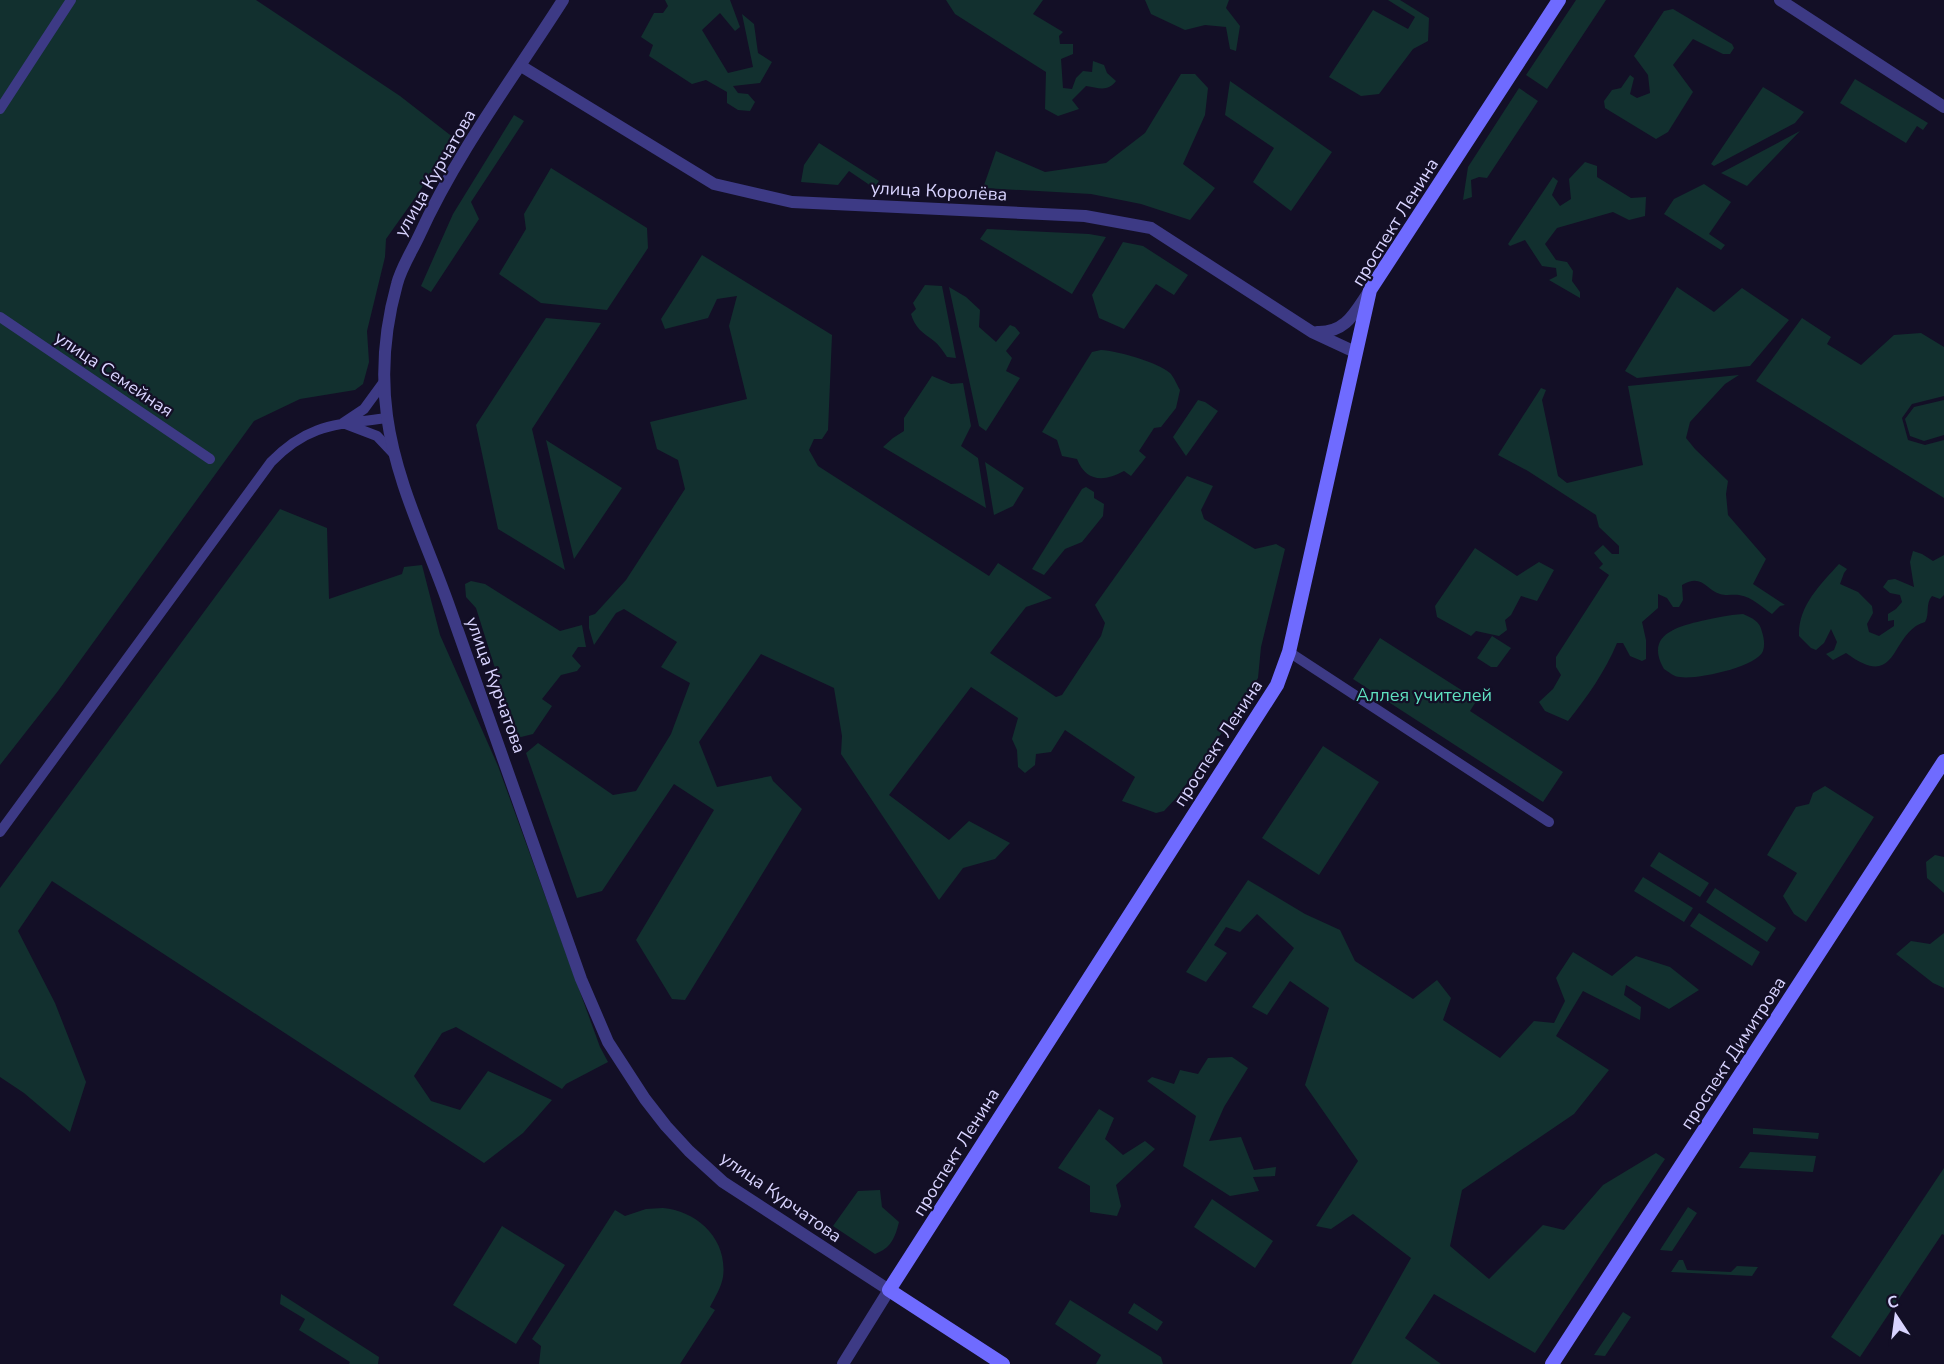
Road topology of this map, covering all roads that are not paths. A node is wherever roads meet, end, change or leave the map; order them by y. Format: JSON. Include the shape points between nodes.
{"nodes":[{"id":1,"x":71,"y":0,"type":"edge"},
{"id":2,"x":563,"y":0,"type":"edge"},
{"id":3,"x":1559,"y":0,"type":"edge"},
{"id":4,"x":1780,"y":0,"type":"edge"},
{"id":5,"x":521,"y":66,"type":"junction"},
{"id":6,"x":1944,"y":107,"type":"edge"},
{"id":7,"x":0,"y":109,"type":"edge"},
{"id":8,"x":1370,"y":290,"type":"junction"},
{"id":9,"x":0,"y":317,"type":"edge"},
{"id":10,"x":1312,"y":332,"type":"junction"},
{"id":11,"x":1355,"y":352,"type":"junction"},
{"id":12,"x":383,"y":383,"type":"junction"},
{"id":13,"x":387,"y":418,"type":"junction"},
{"id":14,"x":343,"y":423,"type":"junction"},
{"id":15,"x":395,"y":454,"type":"junction"},
{"id":16,"x":210,"y":459,"type":"dead end"},
{"id":17,"x":1289,"y":652,"type":"junction"},
{"id":18,"x":1944,"y":761,"type":"edge"},
{"id":19,"x":1549,"y":822,"type":"dead end"},
{"id":20,"x":0,"y":832,"type":"edge"},
{"id":21,"x":889,"y":1290,"type":"junction"},
{"id":22,"x":843,"y":1364,"type":"edge"},
{"id":23,"x":1003,"y":1364,"type":"edge"},
{"id":24,"x":1552,"y":1364,"type":"edge"}],
"edges":[{"from":1,"to":7,"type":"street"},
{"from":2,"to":5,"type":"street","name":"улица Курчатова"},
{"from":3,"to":8,"type":"main road","name":"проспект Ленина"},
{"from":4,"to":6,"type":"street"},
{"from":5,"to":10,"type":"street","name":"улица Королёва","via":[[714,184],[792,202],[1085,216],[1151,228]]},
{"from":5,"to":12,"type":"street","name":"улица Курчатова","via":[[428,214],[397,283],[385,343]]},
{"from":8,"to":10,"type":"street","via":[[1343,326],[1330,333]]},
{"from":8,"to":11,"type":"main road","name":"проспект Ленина"},
{"from":9,"to":16,"type":"street","name":"улица Семейная"},
{"from":10,"to":11,"type":"street","name":"улица Королёва"},
{"from":11,"to":17,"type":"main road","name":"проспект Ленина"},
{"from":12,"to":13,"type":"street","name":"улица Курчатова"},
{"from":12,"to":14,"type":"street","via":[[364,410]]},
{"from":13,"to":14,"type":"street"},
{"from":13,"to":15,"type":"street","name":"улица Курчатова"},
{"from":14,"to":15,"type":"street","via":[[377,436]]},
{"from":14,"to":20,"type":"street","via":[[310,432],[270,462]]},
{"from":15,"to":21,"type":"street","name":"улица Курчатова","via":[[408,501],[581,979],[608,1042],[666,1126],[723,1182]]},
{"from":17,"to":19,"type":"street"},
{"from":17,"to":21,"type":"main road","name":"проспект Ленина","via":[[1277,685]]},
{"from":18,"to":24,"type":"main road","name":"проспект Димитрова"},
{"from":21,"to":22,"type":"street","name":"проспект Ленина"},
{"from":21,"to":23,"type":"main road"}]}
